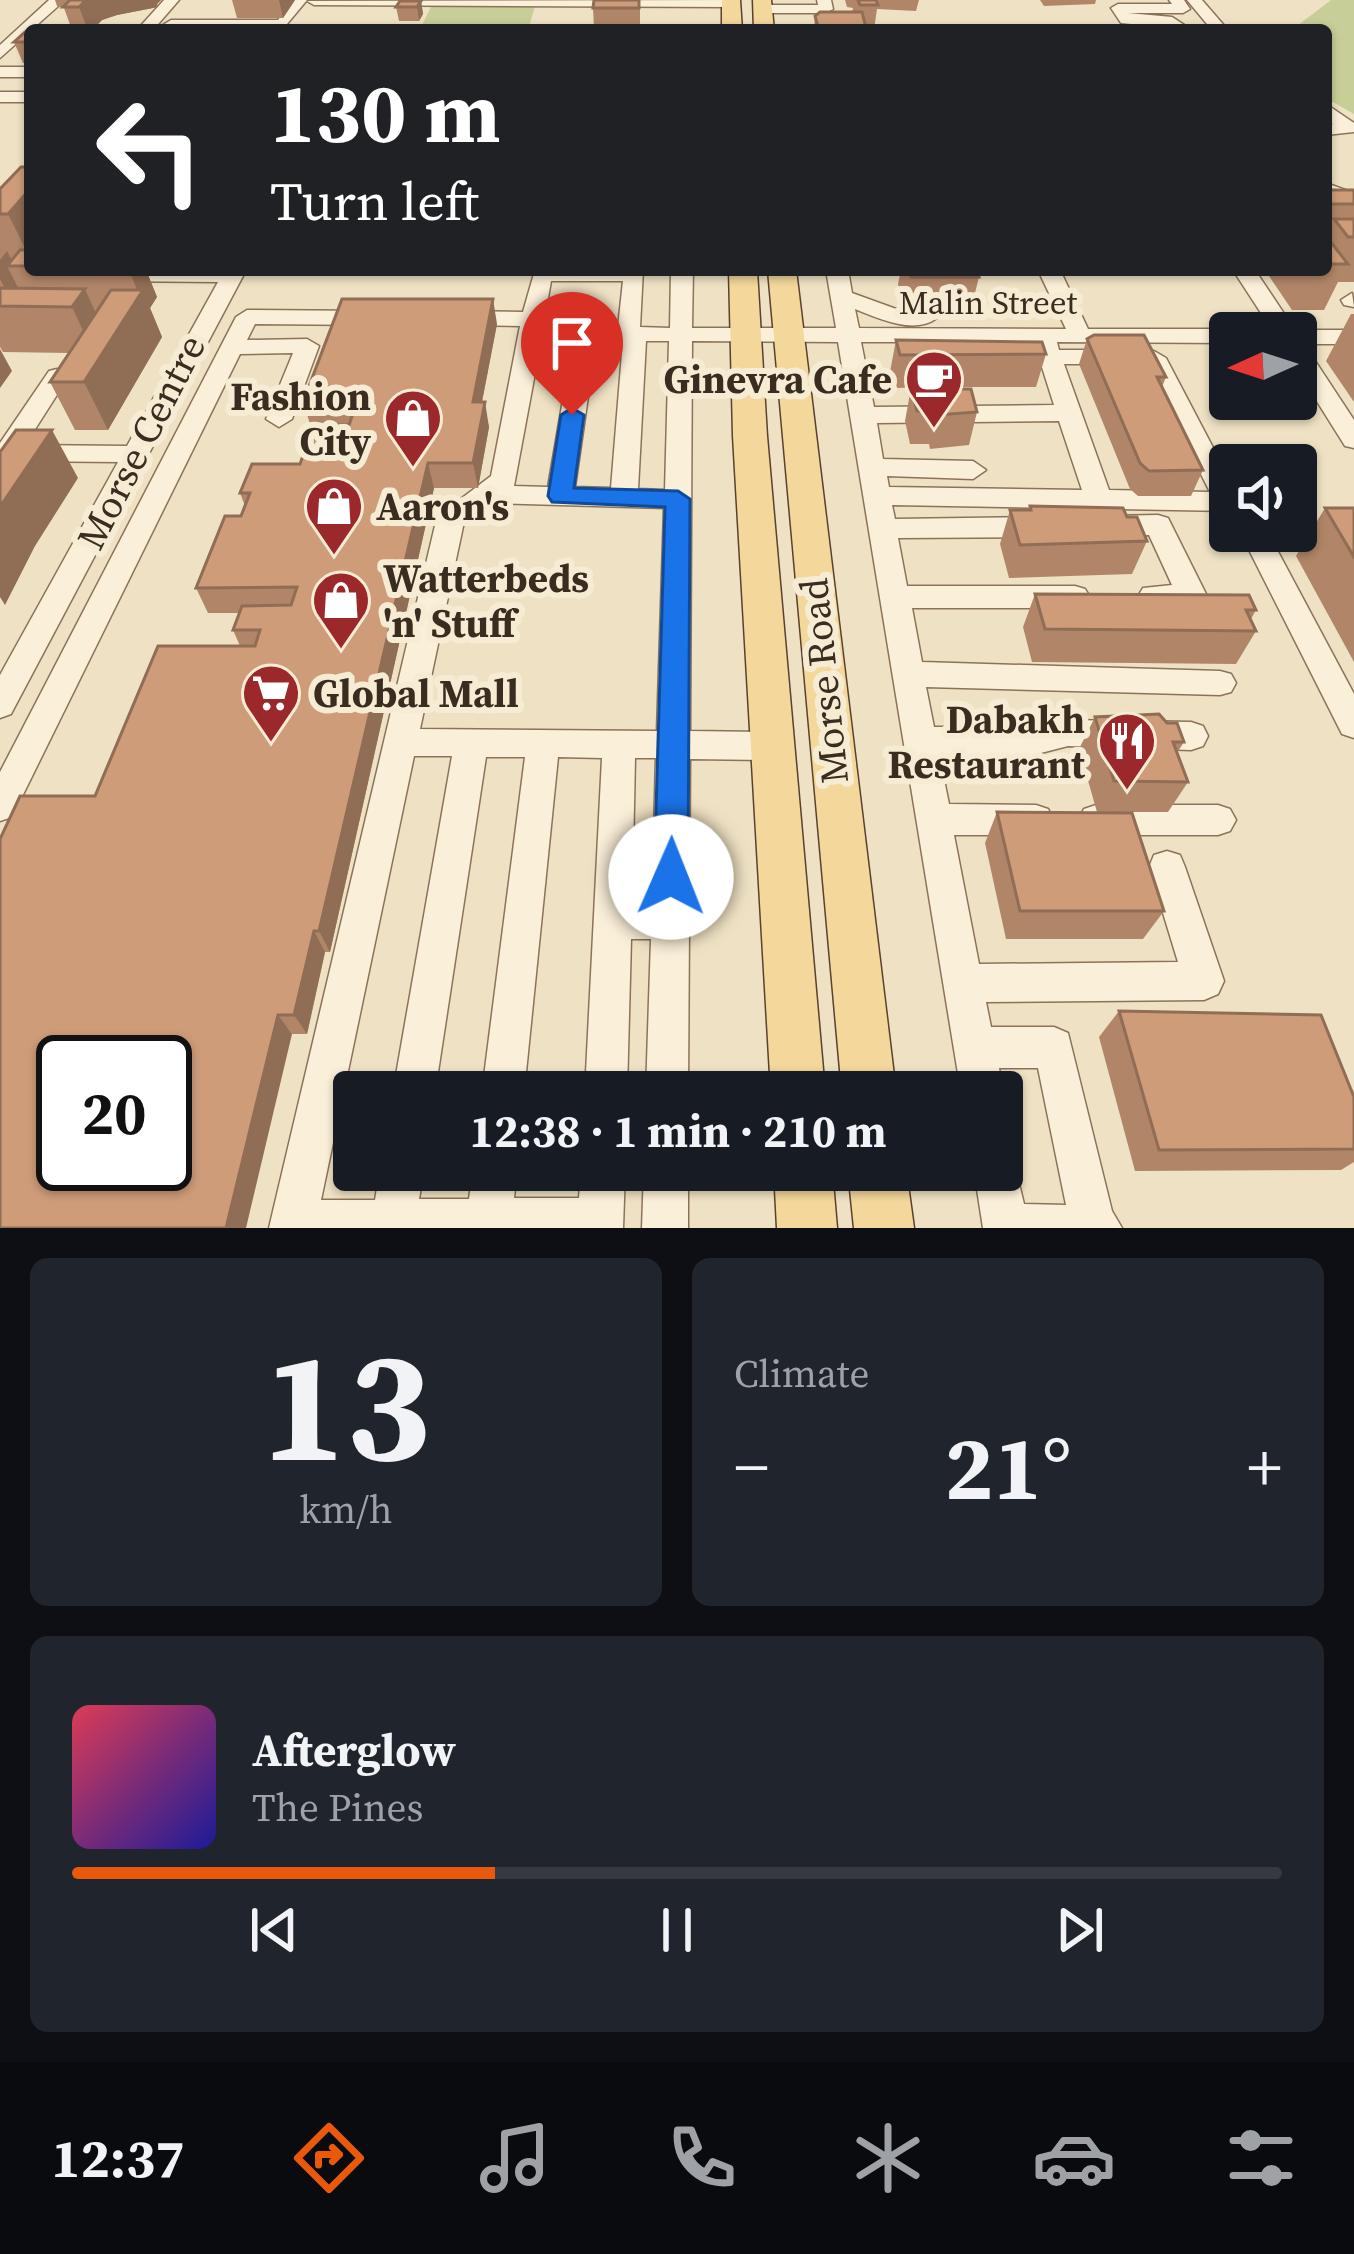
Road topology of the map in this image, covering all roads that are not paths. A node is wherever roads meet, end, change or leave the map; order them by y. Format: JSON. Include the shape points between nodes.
{"nodes":[{"id":1,"x":37,"y":0,"type":"edge"},
{"id":2,"x":58,"y":0,"type":"edge"},
{"id":3,"x":824,"y":0,"type":"edge"},
{"id":4,"x":314,"y":1,"type":"edge"},
{"id":5,"x":591,"y":2,"type":"edge"},
{"id":6,"x":685,"y":2,"type":"edge"},
{"id":7,"x":731,"y":2,"type":"edge"},
{"id":8,"x":1184,"y":3,"type":"edge"},
{"id":9,"x":390,"y":4,"type":"edge"},
{"id":10,"x":239,"y":5,"type":"dead end"},
{"id":11,"x":763,"y":13,"type":"edge"},
{"id":12,"x":178,"y":14,"type":"edge"},
{"id":13,"x":659,"y":17,"type":"dead end"},
{"id":14,"x":208,"y":19,"type":"junction"},
{"id":15,"x":1167,"y":20,"type":"junction"},
{"id":16,"x":248,"y":24,"type":"edge"},
{"id":17,"x":1174,"y":24,"type":"edge"},
{"id":18,"x":1212,"y":24,"type":"edge"},
{"id":19,"x":3,"y":37,"type":"edge"},
{"id":20,"x":232,"y":276,"type":"edge"},
{"id":21,"x":541,"y":276,"type":"edge"},
{"id":22,"x":635,"y":276,"type":"edge"},
{"id":23,"x":682,"y":276,"type":"edge"},
{"id":24,"x":745,"y":276,"type":"edge"},
{"id":25,"x":781,"y":276,"type":"edge"},
{"id":26,"x":1052,"y":276,"type":"edge"},
{"id":27,"x":1248,"y":276,"type":"edge"},
{"id":28,"x":840,"y":283,"type":"edge"},
{"id":29,"x":1272,"y":312,"type":"edge"},
{"id":30,"x":532,"y":326,"type":"junction"},
{"id":31,"x":767,"y":331,"type":"junction"},
{"id":32,"x":585,"y":334,"type":"junction"},
{"id":33,"x":849,"y":334,"type":"junction"},
{"id":34,"x":631,"y":335,"type":"junction"},
{"id":35,"x":1015,"y":335,"type":"junction"},
{"id":36,"x":1080,"y":335,"type":"junction"},
{"id":37,"x":680,"y":336,"type":"junction"},
{"id":38,"x":1317,"y":337,"type":"edge"},
{"id":39,"x":1354,"y":337,"type":"edge"},
{"id":40,"x":1209,"y":339,"type":"edge"},
{"id":41,"x":1046,"y":346,"type":"junction"},
{"id":42,"x":232,"y":347,"type":"junction"},
{"id":43,"x":1149,"y":347,"type":"junction"},
{"id":44,"x":57,"y":376,"type":"edge"},
{"id":45,"x":1317,"y":382,"type":"edge"},
{"id":46,"x":862,"y":407,"type":"junction"},
{"id":47,"x":1069,"y":412,"type":"junction"},
{"id":48,"x":279,"y":419,"type":"dead end"},
{"id":49,"x":1354,"y":440,"type":"edge"},
{"id":50,"x":136,"y":454,"type":"junction"},
{"id":51,"x":2,"y":456,"type":"edge"},
{"id":52,"x":973,"y":470,"type":"dead end"},
{"id":53,"x":487,"y":494,"type":"junction"},
{"id":54,"x":560,"y":496,"type":"junction"},
{"id":55,"x":624,"y":498,"type":"junction"},
{"id":56,"x":878,"y":498,"type":"junction"},
{"id":57,"x":678,"y":499,"type":"junction"},
{"id":58,"x":1099,"y":500,"type":"junction"},
{"id":59,"x":1354,"y":538,"type":"edge"},
{"id":60,"x":895,"y":597,"type":"junction"},
{"id":61,"x":909,"y":674,"type":"junction"},
{"id":62,"x":1220,"y":683,"type":"dead end"},
{"id":63,"x":0,"y":705,"type":"edge"},
{"id":64,"x":1354,"y":725,"type":"edge"},
{"id":65,"x":1191,"y":736,"type":"dead end"},
{"id":66,"x":920,"y":741,"type":"junction"},
{"id":67,"x":401,"y":742,"type":"junction"},
{"id":68,"x":470,"y":742,"type":"junction"},
{"id":69,"x":543,"y":743,"type":"junction"},
{"id":70,"x":619,"y":744,"type":"junction"},
{"id":71,"x":674,"y":745,"type":"junction"},
{"id":72,"x":774,"y":746,"type":"junction"},
{"id":73,"x":0,"y":806,"type":"edge"},
{"id":74,"x":934,"y":819,"type":"junction"},
{"id":75,"x":1218,"y":820,"type":"dead end"},
{"id":76,"x":1167,"y":867,"type":"dead end"},
{"id":77,"x":612,"y":921,"type":"junction"},
{"id":78,"x":670,"y":921,"type":"junction"},
{"id":79,"x":963,"y":983,"type":"junction"},
{"id":80,"x":975,"y":1048,"type":"junction"},
{"id":81,"x":417,"y":1071,"type":"edge"},
{"id":82,"x":505,"y":1071,"type":"edge"},
{"id":83,"x":607,"y":1071,"type":"edge"},
{"id":84,"x":668,"y":1071,"type":"edge"},
{"id":85,"x":796,"y":1071,"type":"edge"},
{"id":86,"x":866,"y":1071,"type":"edge"},
{"id":87,"x":979,"y":1071,"type":"edge"},
{"id":88,"x":399,"y":1191,"type":"edge"},
{"id":89,"x":493,"y":1191,"type":"edge"},
{"id":90,"x":602,"y":1191,"type":"edge"},
{"id":91,"x":666,"y":1191,"type":"edge"},
{"id":92,"x":804,"y":1191,"type":"edge"},
{"id":93,"x":880,"y":1191,"type":"edge"},
{"id":94,"x":1000,"y":1191,"type":"edge"},
{"id":95,"x":489,"y":1221,"type":"junction"},
{"id":96,"x":394,"y":1222,"type":"junction"},
{"id":97,"x":600,"y":1224,"type":"edge"},
{"id":98,"x":293,"y":1226,"type":"edge"},
{"id":99,"x":1006,"y":1227,"type":"edge"},
{"id":100,"x":665,"y":1228,"type":"edge"},
{"id":101,"x":807,"y":1228,"type":"edge"},
{"id":102,"x":884,"y":1228,"type":"edge"},
{"id":103,"x":1096,"y":1228,"type":"edge"}],
"edges":[{"from":1,"to":19,"type":"street"},
{"from":2,"to":19,"type":"street"},
{"from":3,"to":11,"type":"street","via":[[826,9]]},
{"from":4,"to":9,"type":"street"},
{"from":5,"to":6,"type":"street"},
{"from":5,"to":9,"type":"street"},
{"from":5,"to":13,"type":"street","via":[[594,17]]},
{"from":6,"to":7,"type":"street"},
{"from":8,"to":15,"type":"street","via":[[1190,20]]},
{"from":8,"to":15,"type":"street","via":[[1118,8],[1126,20]]},
{"from":8,"to":18,"type":"street"},
{"from":10,"to":14,"type":"street"},
{"from":12,"to":14,"type":"street"},
{"from":14,"to":16,"type":"street"},
{"from":15,"to":17,"type":"street"},
{"from":20,"to":50,"type":"street"},
{"from":21,"to":30,"type":"street"},
{"from":22,"to":34,"type":"street"},
{"from":23,"to":37,"type":"street"},
{"from":24,"to":31,"type":"main road","name":"Morse Road"},
{"from":25,"to":31,"type":"main road","name":"Morse Road"},
{"from":26,"to":36,"type":"street"},
{"from":27,"to":29,"type":"street"},
{"from":28,"to":33,"type":"street"},
{"from":28,"to":35,"type":"street","name":"Malin Street","via":[[896,317],[993,320]]},
{"from":30,"to":32,"type":"street","name":"Morse Centre"},
{"from":30,"to":42,"type":"street","name":"Morse Centre","via":[[248,317]]},
{"from":30,"to":53,"type":"street","via":[[504,480]]},
{"from":31,"to":33,"type":"street","name":"Malin Street"},
{"from":31,"to":37,"type":"street","name":"Malin Street"},
{"from":31,"to":72,"type":"main road","name":"Morse Road"},
{"from":31,"to":86,"type":"main road","name":"Morse Road"},
{"from":32,"to":34,"type":"street","name":"Morse Centre"},
{"from":32,"to":54,"type":"street"},
{"from":33,"to":35,"type":"street","name":"Malin Street","via":[[901,335],[908,359],[958,347],[1016,360]]},
{"from":33,"to":46,"type":"street"},
{"from":34,"to":37,"type":"street","name":"Malin Street"},
{"from":34,"to":55,"type":"street"},
{"from":35,"to":41,"type":"street","name":"Malin Street"},
{"from":36,"to":41,"type":"street","name":"Malin Street"},
{"from":36,"to":43,"type":"street","name":"Malin Street"},
{"from":37,"to":57,"type":"street"},
{"from":38,"to":39,"type":"street"},
{"from":40,"to":43,"type":"street","name":"Malin Street"},
{"from":41,"to":43,"type":"street"},
{"from":41,"to":47,"type":"street"},
{"from":42,"to":48,"type":"street","via":[[307,346]]},
{"from":42,"to":73,"type":"street","name":"Morse Centre"},
{"from":43,"to":58,"type":"street","via":[[1228,502]]},
{"from":44,"to":51,"type":"street"},
{"from":45,"to":49,"type":"street"},
{"from":46,"to":47,"type":"street"},
{"from":46,"to":56,"type":"street"},
{"from":47,"to":58,"type":"street"},
{"from":50,"to":51,"type":"street"},
{"from":50,"to":63,"type":"street"},
{"from":52,"to":56,"type":"street"},
{"from":53,"to":54,"type":"street"},
{"from":53,"to":67,"type":"street","via":[[452,517]]},
{"from":54,"to":55,"type":"street"},
{"from":55,"to":57,"type":"street"},
{"from":56,"to":58,"type":"street"},
{"from":56,"to":60,"type":"street"},
{"from":56,"to":60,"type":"street","via":[[1158,525],[1192,596]]},
{"from":57,"to":71,"type":"street"},
{"from":59,"to":64,"type":"street","via":[[1256,536]]},
{"from":60,"to":61,"type":"street"},
{"from":61,"to":62,"type":"street"},
{"from":61,"to":66,"type":"street"},
{"from":65,"to":66,"type":"street"},
{"from":66,"to":74,"type":"street"},
{"from":67,"to":68,"type":"street"},
{"from":67,"to":98,"type":"street"},
{"from":68,"to":69,"type":"street"},
{"from":68,"to":81,"type":"street"},
{"from":69,"to":70,"type":"street"},
{"from":69,"to":82,"type":"street"},
{"from":70,"to":71,"type":"street"},
{"from":70,"to":77,"type":"street"},
{"from":71,"to":72,"type":"street"},
{"from":71,"to":78,"type":"street"},
{"from":72,"to":85,"type":"main road","name":"Morse Road"},
{"from":74,"to":75,"type":"street"},
{"from":74,"to":79,"type":"street"},
{"from":76,"to":79,"type":"street","via":[[1204,982]]},
{"from":77,"to":78,"type":"street"},
{"from":77,"to":83,"type":"street"},
{"from":78,"to":84,"type":"street"},
{"from":79,"to":80,"type":"street"},
{"from":80,"to":87,"type":"street"},
{"from":80,"to":103,"type":"street","via":[[1054,1047]]},
{"from":88,"to":96,"type":"street"},
{"from":89,"to":95,"type":"street"},
{"from":90,"to":97,"type":"street"},
{"from":91,"to":100,"type":"street"},
{"from":92,"to":101,"type":"main road"},
{"from":93,"to":102,"type":"main road"},
{"from":94,"to":99,"type":"street"},
{"from":95,"to":96,"type":"street"},
{"from":95,"to":97,"type":"street"},
{"from":96,"to":98,"type":"street"},
{"from":99,"to":103,"type":"street"}]}
